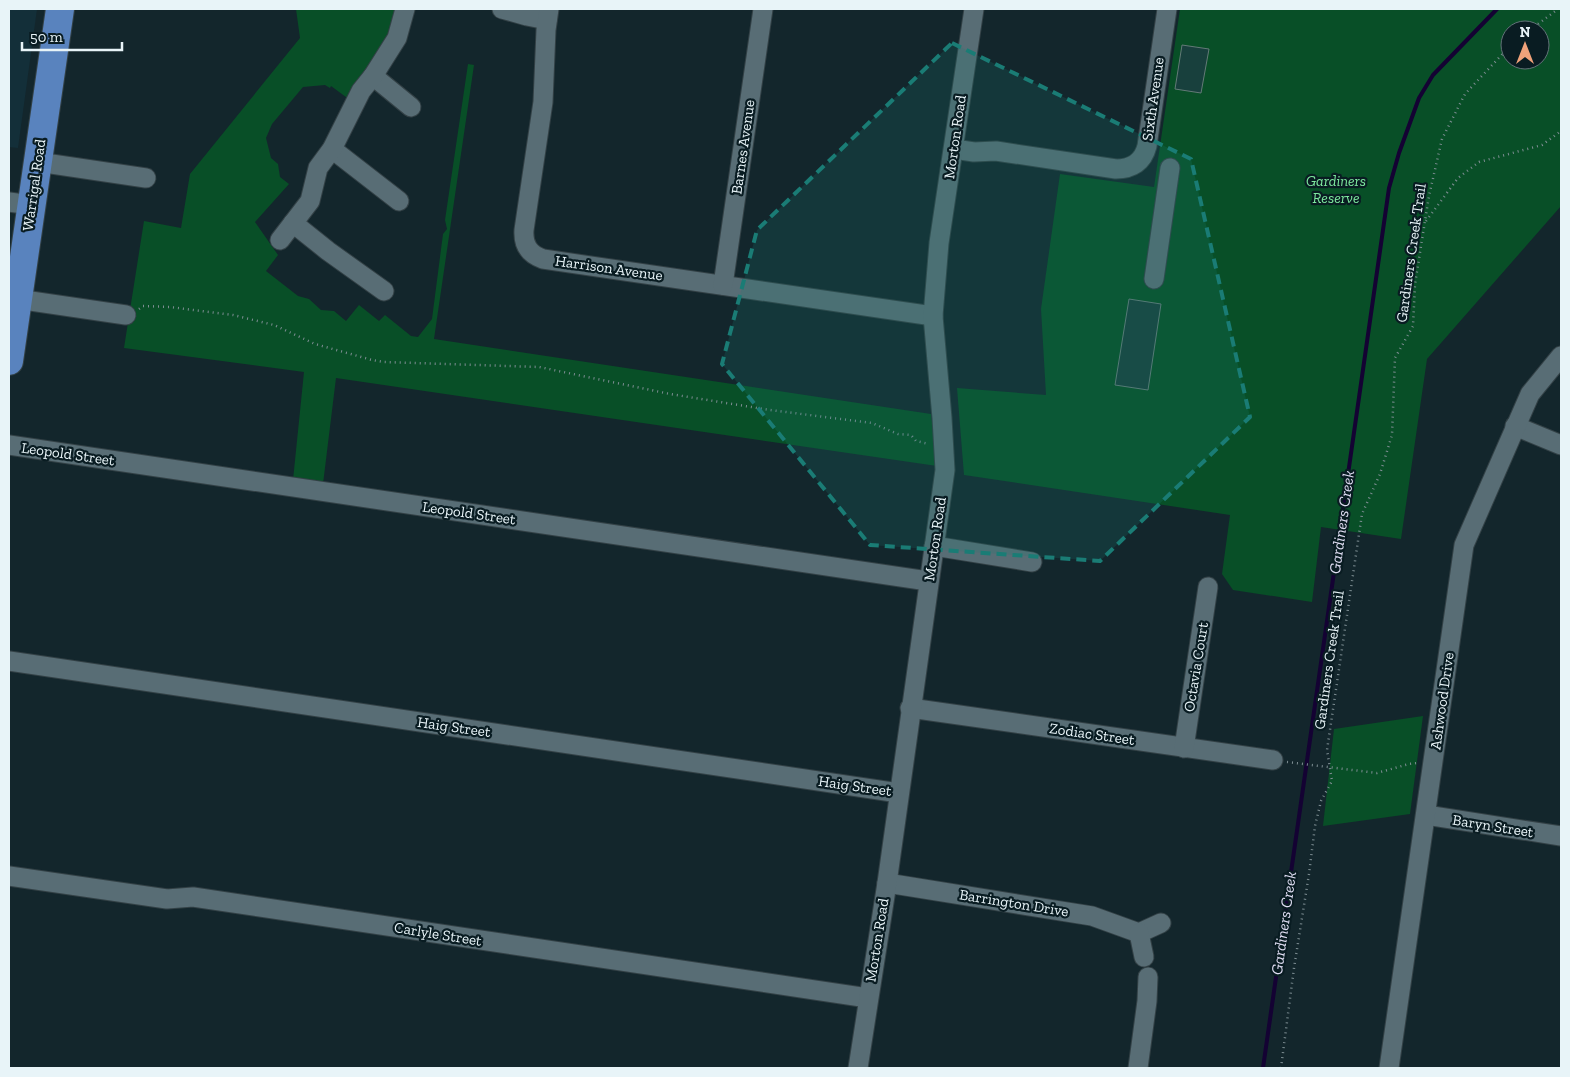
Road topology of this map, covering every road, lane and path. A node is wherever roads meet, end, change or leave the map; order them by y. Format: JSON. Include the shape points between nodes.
{"nodes":[{"id":1,"x":60,"y":9,"type":"edge"},
{"id":2,"x":405,"y":9,"type":"edge"},
{"id":3,"x":503,"y":9,"type":"edge"},
{"id":4,"x":510,"y":9,"type":"edge"},
{"id":5,"x":763,"y":9,"type":"edge"},
{"id":6,"x":974,"y":9,"type":"edge"},
{"id":7,"x":1167,"y":9,"type":"edge"},
{"id":8,"x":1558,"y":9,"type":"edge"},
{"id":9,"x":544,"y":12,"type":"edge"},
{"id":10,"x":1543,"y":20,"type":"edge"},
{"id":11,"x":1500,"y":57,"type":"edge"},
{"id":12,"x":374,"y":76,"type":"junction"},
{"id":13,"x":412,"y":107,"type":"dead end"},
{"id":14,"x":1561,"y":131,"type":"edge"},
{"id":15,"x":954,"y":145,"type":"junction"},
{"id":16,"x":332,"y":149,"type":"junction"},
{"id":17,"x":38,"y":162,"type":"junction"},
{"id":18,"x":1170,"y":168,"type":"dead end"},
{"id":19,"x":146,"y":178,"type":"dead end"},
{"id":20,"x":399,"y":201,"type":"dead end"},
{"id":21,"x":20,"y":204,"type":"edge"},
{"id":22,"x":1425,"y":222,"type":"junction"},
{"id":23,"x":293,"y":223,"type":"junction"},
{"id":24,"x":280,"y":240,"type":"dead end"},
{"id":25,"x":1154,"y":280,"type":"dead end"},
{"id":26,"x":723,"y":285,"type":"junction"},
{"id":27,"x":384,"y":291,"type":"dead end"},
{"id":28,"x":17,"y":299,"type":"junction"},
{"id":29,"x":126,"y":315,"type":"joint"},
{"id":30,"x":933,"y":316,"type":"junction"},
{"id":31,"x":1561,"y":356,"type":"edge"},
{"id":32,"x":9,"y":362,"type":"edge"},
{"id":33,"x":1515,"y":426,"type":"junction"},
{"id":34,"x":9,"y":445,"type":"edge"},
{"id":35,"x":1561,"y":445,"type":"edge"},
{"id":36,"x":944,"y":446,"type":"junction"},
{"id":37,"x":934,"y":546,"type":"junction"},
{"id":38,"x":1032,"y":562,"type":"dead end"},
{"id":39,"x":928,"y":581,"type":"junction"},
{"id":40,"x":1208,"y":587,"type":"dead end"},
{"id":41,"x":9,"y":661,"type":"edge"},
{"id":42,"x":910,"y":708,"type":"junction"},
{"id":43,"x":1184,"y":748,"type":"junction"},
{"id":44,"x":1273,"y":760,"type":"dead end"},
{"id":45,"x":1294,"y":762,"type":"dead end"},
{"id":46,"x":1433,"y":762,"type":"junction"},
{"id":47,"x":1330,"y":766,"type":"junction"},
{"id":48,"x":899,"y":793,"type":"junction"},
{"id":49,"x":1426,"y":815,"type":"junction"},
{"id":50,"x":1561,"y":836,"type":"edge"},
{"id":51,"x":9,"y":876,"type":"edge"},
{"id":52,"x":887,"y":882,"type":"junction"},
{"id":53,"x":1161,"y":923,"type":"dead end"},
{"id":54,"x":1139,"y":933,"type":"junction"},
{"id":55,"x":1144,"y":957,"type":"dead end"},
{"id":56,"x":1148,"y":977,"type":"dead end"},
{"id":57,"x":868,"y":998,"type":"junction"},
{"id":58,"x":858,"y":1068,"type":"edge"},
{"id":59,"x":1138,"y":1068,"type":"edge"},
{"id":60,"x":1281,"y":1068,"type":"edge"},
{"id":61,"x":1389,"y":1068,"type":"edge"}],
"edges":[{"from":1,"to":17,"type":"highway","name":"Warrigal Road"},
{"from":2,"to":12,"type":"street","via":[[397,38]]},
{"from":3,"to":4,"type":"street"},
{"from":3,"to":9,"type":"street","via":[[528,16]]},
{"from":5,"to":26,"type":"street","name":"Barnes Avenue"},
{"from":6,"to":15,"type":"street","name":"Morton Road"},
{"from":7,"to":15,"type":"street","name":"Sixth Avenue","via":[[1147,146],[1136,165],[1116,169],[996,151],[974,144]]},
{"from":8,"to":10,"type":"path"},
{"from":9,"to":26,"type":"street","name":"Harrison Avenue","via":[[543,102],[524,230],[525,245],[543,258]]},
{"from":11,"to":22,"type":"path","name":"Gardiners Creek Trail","via":[[1465,94],[1442,139]]},
{"from":12,"to":13,"type":"street"},
{"from":12,"to":16,"type":"street","via":[[361,91]]},
{"from":14,"to":22,"type":"path","via":[[1542,145],[1479,162],[1458,178]]},
{"from":15,"to":30,"type":"street","name":"Morton Road","via":[[939,243]]},
{"from":16,"to":20,"type":"street"},
{"from":16,"to":23,"type":"street","via":[[318,168],[310,201]]},
{"from":17,"to":19,"type":"street"},
{"from":17,"to":21,"type":"highway","name":"Warrigal Road"},
{"from":18,"to":25,"type":"street"},
{"from":21,"to":28,"type":"highway","name":"Warrigal Road"},
{"from":22,"to":47,"type":"path","name":"Gardiners Creek Trail","via":[[1415,284],[1413,326],[1395,358],[1392,435],[1380,474],[1362,514],[1327,750]]},
{"from":23,"to":24,"type":"street"},
{"from":23,"to":27,"type":"street"},
{"from":26,"to":30,"type":"street","name":"Harrison Avenue"},
{"from":28,"to":29,"type":"street"},
{"from":28,"to":32,"type":"highway","name":"Warrigal Road"},
{"from":29,"to":36,"type":"path","via":[[143,306],[233,315],[274,325],[315,344],[372,360],[539,367],[670,394],[872,423],[898,434],[911,435],[916,441]]},
{"from":30,"to":36,"type":"street","name":"Morton Road"},
{"from":31,"to":33,"type":"street","name":"Ashwood Drive","via":[[1530,394]]},
{"from":33,"to":35,"type":"street"},
{"from":33,"to":46,"type":"street","name":"Ashwood Drive","via":[[1464,545]]},
{"from":34,"to":39,"type":"street","name":"Leopold Street"},
{"from":36,"to":37,"type":"street","name":"Morton Road","via":[[945,470]]},
{"from":37,"to":38,"type":"street"},
{"from":37,"to":39,"type":"street","name":"Morton Road"},
{"from":39,"to":42,"type":"street","name":"Morton Road"},
{"from":40,"to":43,"type":"street","name":"Octavia Court"},
{"from":41,"to":48,"type":"street","name":"Haig Street"},
{"from":42,"to":43,"type":"street","name":"Zodiac Street"},
{"from":42,"to":48,"type":"street","name":"Morton Road"},
{"from":43,"to":44,"type":"street","name":"Zodiac Street"},
{"from":45,"to":47,"type":"path"},
{"from":46,"to":47,"type":"path","via":[[1409,764],[1377,773]]},
{"from":46,"to":49,"type":"street","name":"Ashwood Drive"},
{"from":47,"to":60,"type":"path","name":"Gardiners Creek Trail","via":[[1332,781],[1321,801],[1315,826]]},
{"from":48,"to":52,"type":"street","name":"Morton Road"},
{"from":49,"to":50,"type":"street","name":"Baryn Street"},
{"from":49,"to":61,"type":"street","name":"Ashwood Drive"},
{"from":51,"to":57,"type":"street","name":"Carlyle Street","via":[[167,899],[193,897]]},
{"from":52,"to":54,"type":"street","name":"Barrington Drive","via":[[1092,916]]},
{"from":52,"to":57,"type":"street","name":"Morton Road"},
{"from":53,"to":54,"type":"street"},
{"from":54,"to":55,"type":"street"},
{"from":56,"to":59,"type":"street"},
{"from":57,"to":58,"type":"street","name":"Morton Road"}]}
